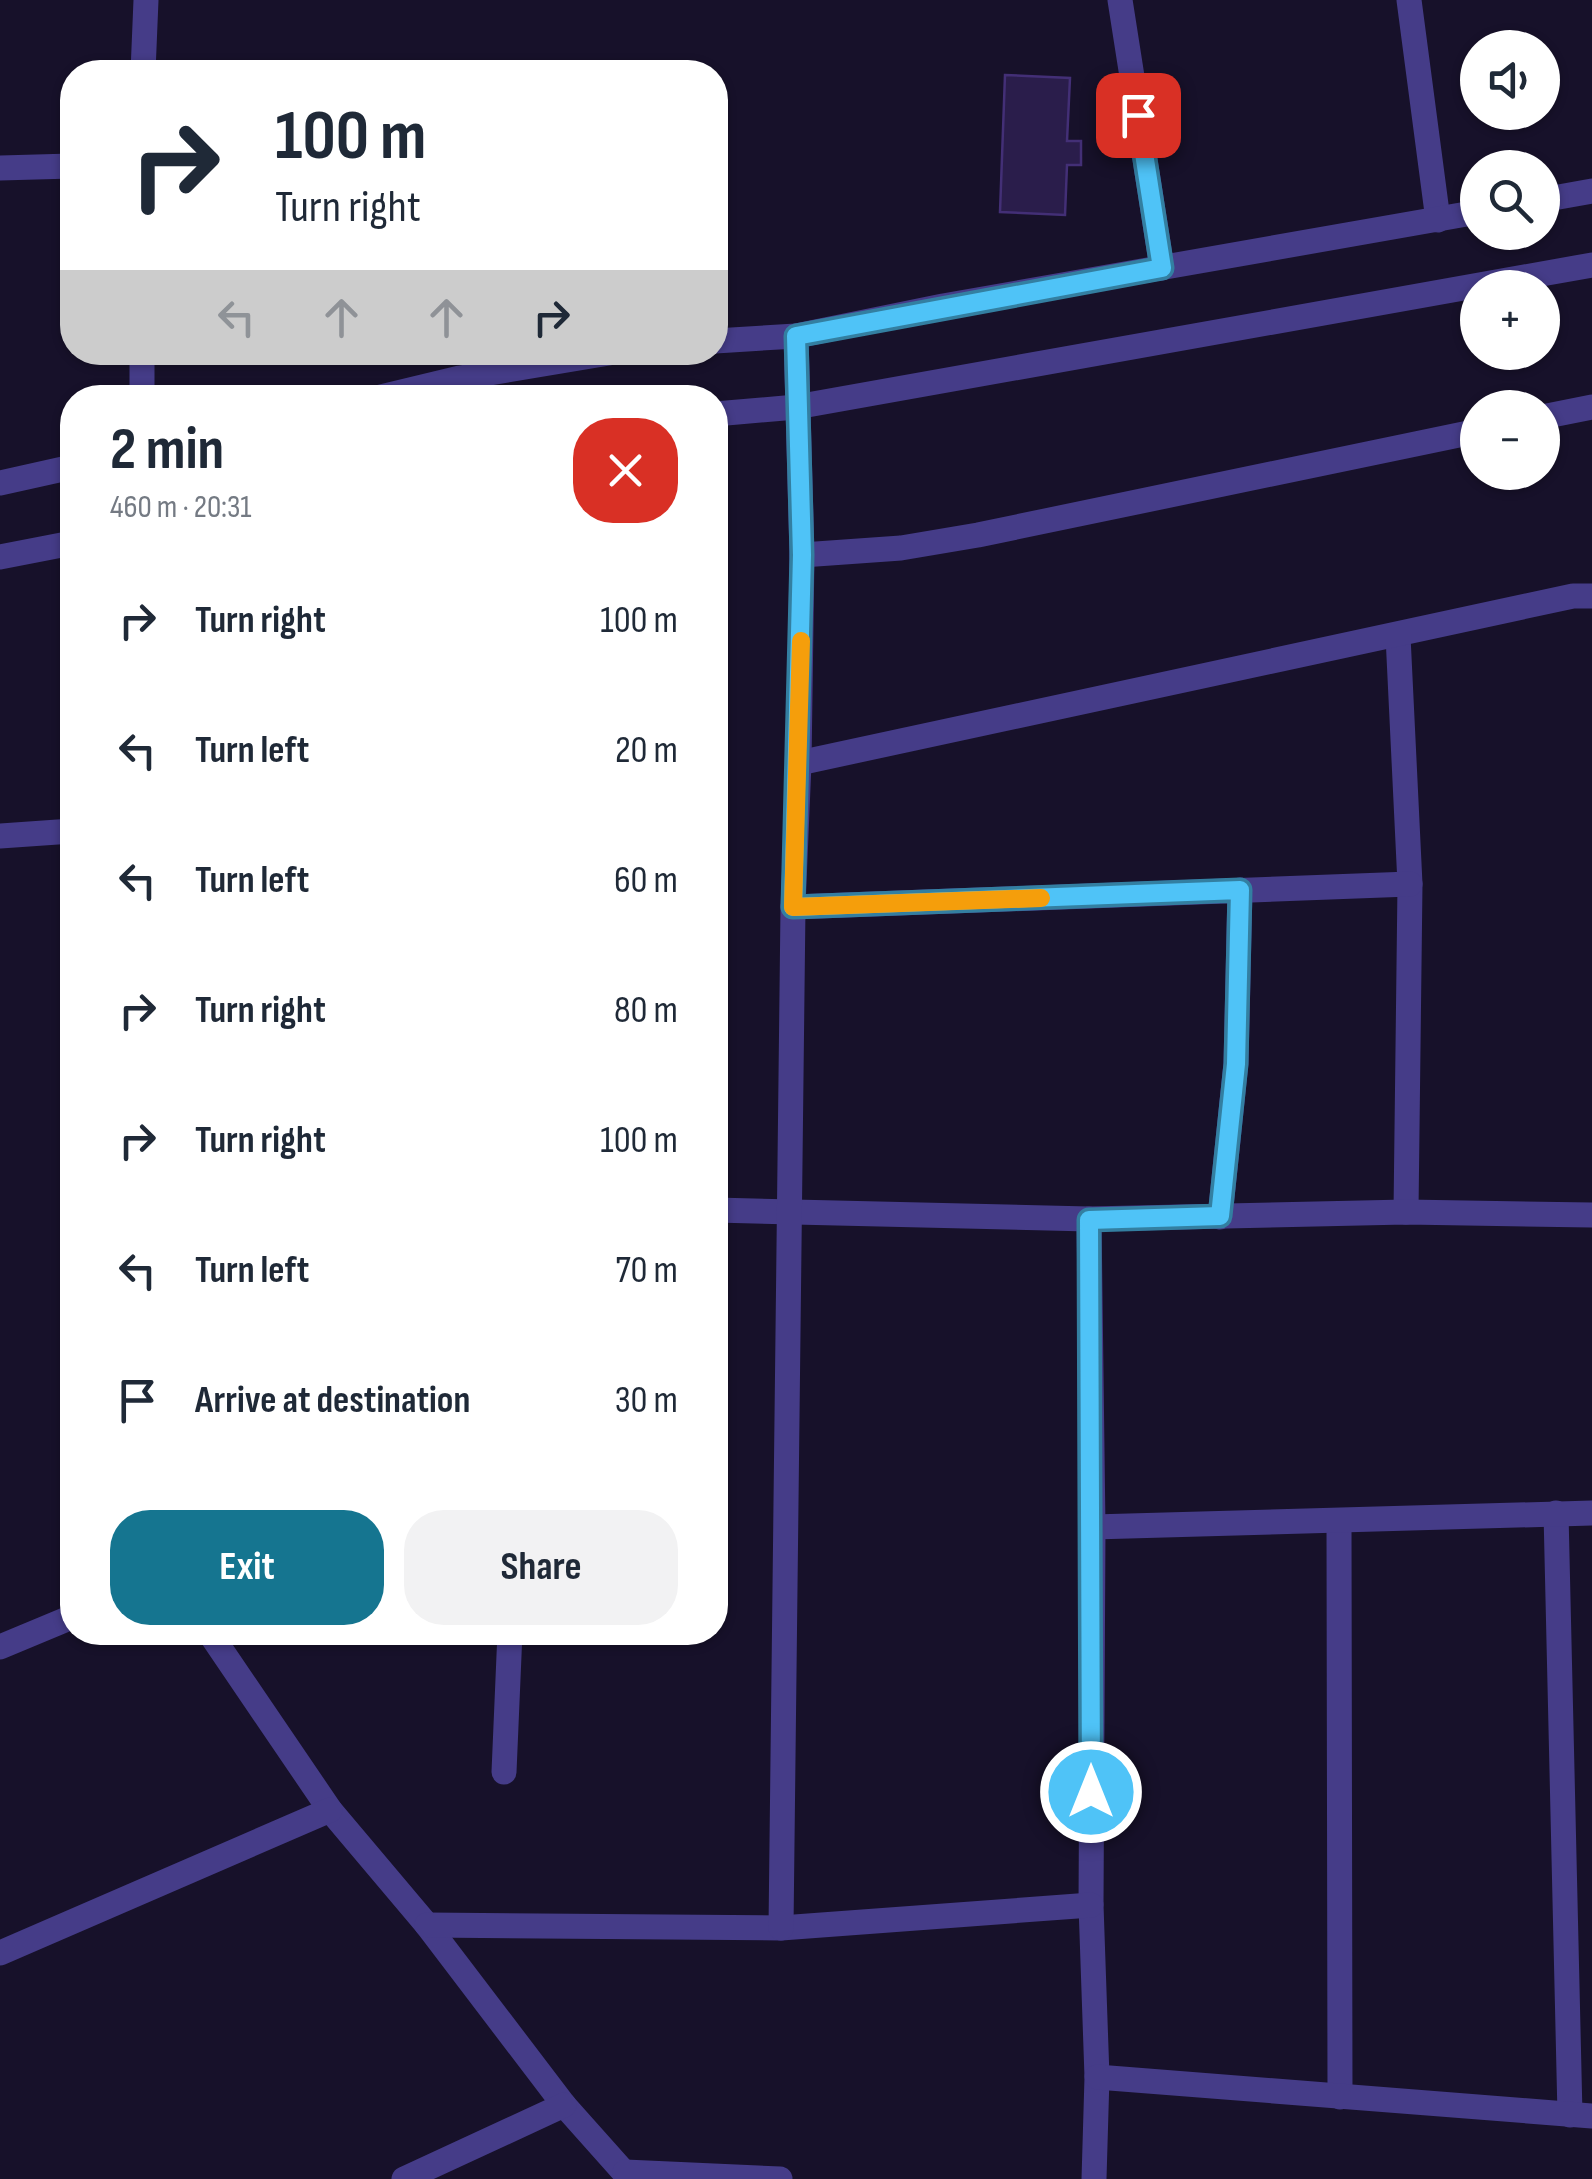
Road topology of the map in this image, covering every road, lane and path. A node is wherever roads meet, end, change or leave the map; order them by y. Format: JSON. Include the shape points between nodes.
{"nodes":[{"id":1,"x":146,"y":0,"type":"edge"},
{"id":2,"x":1120,"y":0,"type":"edge"},
{"id":3,"x":1409,"y":0,"type":"edge"},
{"id":4,"x":144,"y":60,"type":"edge"},
{"id":5,"x":60,"y":166,"type":"edge"},
{"id":6,"x":0,"y":168,"type":"edge"},
{"id":7,"x":1592,"y":191,"type":"edge"},
{"id":8,"x":1560,"y":197,"type":"edge"},
{"id":9,"x":1460,"y":216,"type":"edge"},
{"id":10,"x":1438,"y":220,"type":"junction"},
{"id":11,"x":1592,"y":265,"type":"edge"},
{"id":12,"x":1162,"y":268,"type":"junction"},
{"id":13,"x":796,"y":336,"type":"junction"},
{"id":14,"x":728,"y":340,"type":"edge"},
{"id":15,"x":538,"y":365,"type":"edge"},
{"id":16,"x":431,"y":385,"type":"edge"},
{"id":17,"x":796,"y":407,"type":"junction"},
{"id":18,"x":1592,"y":407,"type":"edge"},
{"id":19,"x":728,"y":413,"type":"edge"},
{"id":20,"x":1560,"y":413,"type":"edge"},
{"id":21,"x":1460,"y":435,"type":"edge"},
{"id":22,"x":60,"y":470,"type":"edge"},
{"id":23,"x":0,"y":482,"type":"edge"},
{"id":24,"x":60,"y":545,"type":"edge"},
{"id":25,"x":802,"y":555,"type":"junction"},
{"id":26,"x":0,"y":557,"type":"edge"},
{"id":27,"x":1592,"y":596,"type":"edge"},
{"id":28,"x":1398,"y":636,"type":"junction"},
{"id":29,"x":798,"y":762,"type":"junction"},
{"id":30,"x":60,"y":832,"type":"edge"},
{"id":31,"x":0,"y":836,"type":"edge"},
{"id":32,"x":1410,"y":884,"type":"junction"},
{"id":33,"x":1240,"y":890,"type":"junction"},
{"id":34,"x":793,"y":907,"type":"junction"},
{"id":35,"x":728,"y":1210,"type":"edge"},
{"id":36,"x":791,"y":1212,"type":"junction"},
{"id":37,"x":1406,"y":1212,"type":"junction"},
{"id":38,"x":1592,"y":1215,"type":"edge"},
{"id":39,"x":1220,"y":1216,"type":"junction"},
{"id":40,"x":1089,"y":1220,"type":"junction"},
{"id":41,"x":1556,"y":1513,"type":"junction"},
{"id":42,"x":1592,"y":1513,"type":"edge"},
{"id":43,"x":1339,"y":1523,"type":"junction"},
{"id":44,"x":1093,"y":1527,"type":"junction"},
{"id":45,"x":60,"y":1622,"type":"edge"},
{"id":46,"x":219,"y":1645,"type":"edge"},
{"id":47,"x":509,"y":1645,"type":"edge"},
{"id":48,"x":0,"y":1647,"type":"edge"},
{"id":49,"x":504,"y":1772,"type":"dead end"},
{"id":50,"x":330,"y":1810,"type":"junction"},
{"id":51,"x":1090,"y":1905,"type":"junction"},
{"id":52,"x":427,"y":1925,"type":"junction"},
{"id":53,"x":781,"y":1928,"type":"junction"},
{"id":54,"x":0,"y":1953,"type":"edge"},
{"id":55,"x":1097,"y":2077,"type":"junction"},
{"id":56,"x":1340,"y":2097,"type":"junction"},
{"id":57,"x":564,"y":2105,"type":"junction"},
{"id":58,"x":1581,"y":2115,"type":"edge"},
{"id":59,"x":627,"y":2176,"type":"edge"},
{"id":60,"x":404,"y":2179,"type":"edge"},
{"id":61,"x":780,"y":2179,"type":"edge"},
{"id":62,"x":1094,"y":2179,"type":"edge"}],
"edges":[{"from":1,"to":4,"type":"street"},
{"from":2,"to":12,"type":"street"},
{"from":3,"to":10,"type":"street"},
{"from":5,"to":6,"type":"street"},
{"from":7,"to":8,"type":"street"},
{"from":9,"to":10,"type":"street"},
{"from":10,"to":12,"type":"street"},
{"from":11,"to":17,"type":"street"},
{"from":12,"to":13,"type":"street"},
{"from":13,"to":14,"type":"street"},
{"from":13,"to":17,"type":"street"},
{"from":15,"to":16,"type":"street"},
{"from":17,"to":19,"type":"street"},
{"from":17,"to":25,"type":"street"},
{"from":18,"to":20,"type":"street"},
{"from":21,"to":25,"type":"street","via":[[978,535]]},
{"from":22,"to":23,"type":"street"},
{"from":24,"to":26,"type":"street"},
{"from":25,"to":29,"type":"street"},
{"from":27,"to":28,"type":"street"},
{"from":28,"to":29,"type":"street"},
{"from":28,"to":32,"type":"street"},
{"from":29,"to":34,"type":"street"},
{"from":30,"to":31,"type":"street"},
{"from":32,"to":33,"type":"street"},
{"from":32,"to":37,"type":"street"},
{"from":33,"to":34,"type":"street"},
{"from":33,"to":39,"type":"street","via":[[1236,1064]]},
{"from":34,"to":36,"type":"street"},
{"from":35,"to":36,"type":"street"},
{"from":36,"to":40,"type":"street"},
{"from":36,"to":53,"type":"street"},
{"from":37,"to":38,"type":"street"},
{"from":37,"to":39,"type":"street"},
{"from":39,"to":40,"type":"street"},
{"from":40,"to":44,"type":"street"},
{"from":41,"to":42,"type":"street"},
{"from":41,"to":43,"type":"street"},
{"from":41,"to":58,"type":"street"},
{"from":43,"to":44,"type":"street"},
{"from":43,"to":56,"type":"street"},
{"from":44,"to":51,"type":"street"},
{"from":45,"to":48,"type":"street"},
{"from":46,"to":50,"type":"street"},
{"from":47,"to":49,"type":"street"},
{"from":50,"to":52,"type":"street"},
{"from":50,"to":54,"type":"street"},
{"from":51,"to":53,"type":"street"},
{"from":51,"to":55,"type":"street"},
{"from":52,"to":53,"type":"street"},
{"from":52,"to":57,"type":"street"},
{"from":55,"to":56,"type":"street"},
{"from":55,"to":62,"type":"street"},
{"from":56,"to":58,"type":"street"},
{"from":57,"to":59,"type":"street"},
{"from":57,"to":60,"type":"street"},
{"from":59,"to":61,"type":"street"}]}
